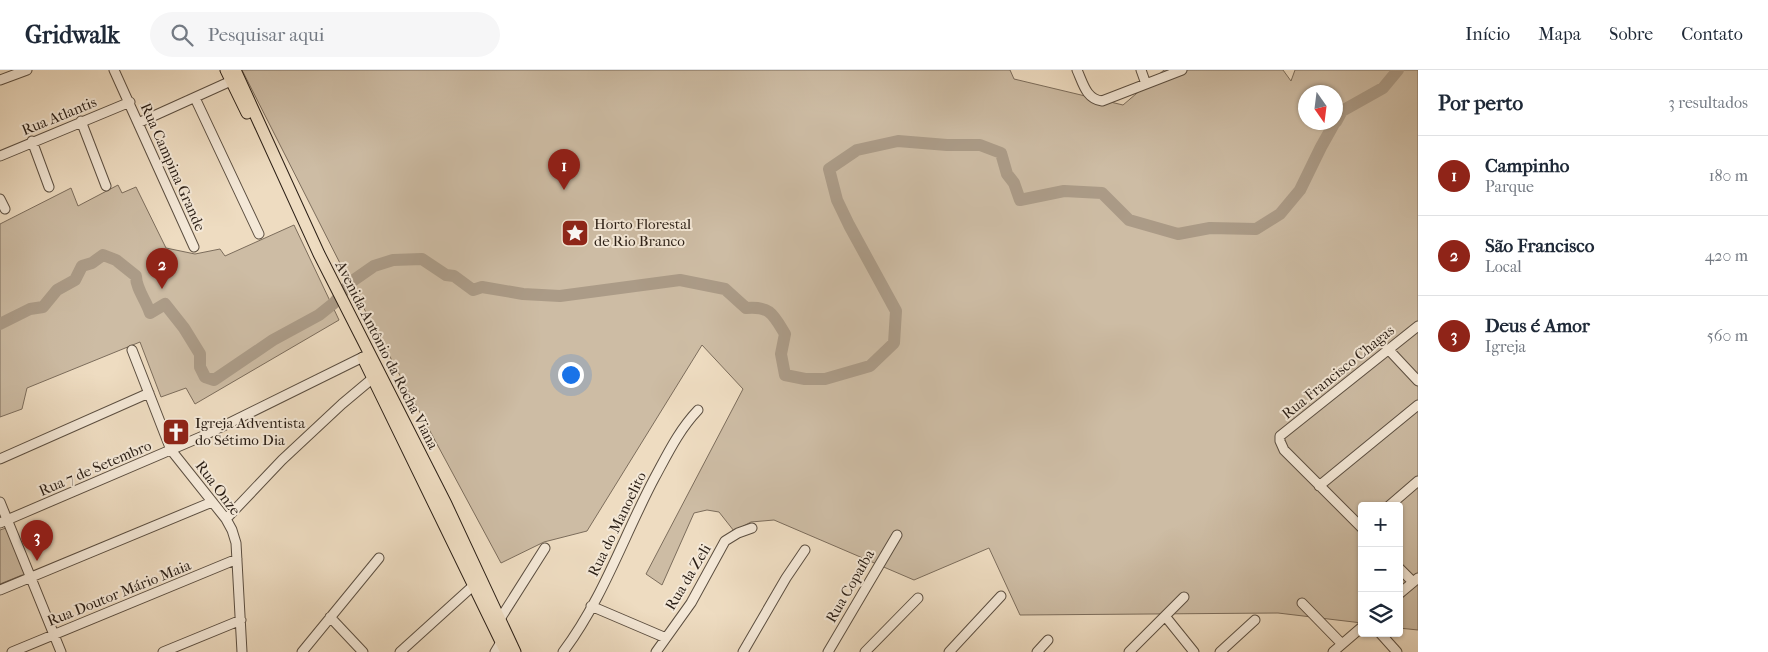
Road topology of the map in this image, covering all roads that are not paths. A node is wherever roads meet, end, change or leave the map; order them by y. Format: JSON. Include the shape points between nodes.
{"nodes":[{"id":1,"x":27,"y":70,"type":"edge"},
{"id":2,"x":114,"y":70,"type":"edge"},
{"id":3,"x":226,"y":70,"type":"edge"},
{"id":4,"x":1077,"y":70,"type":"edge"},
{"id":5,"x":1141,"y":70,"type":"edge"},
{"id":6,"x":1182,"y":70,"type":"edge"},
{"id":7,"x":233,"y":75,"type":"edge"},
{"id":8,"x":0,"y":80,"type":"edge"},
{"id":9,"x":1146,"y":84,"type":"junction"},
{"id":10,"x":195,"y":98,"type":"junction"},
{"id":11,"x":130,"y":102,"type":"junction"},
{"id":12,"x":81,"y":121,"type":"junction"},
{"id":13,"x":138,"y":122,"type":"junction"},
{"id":14,"x":32,"y":141,"type":"junction"},
{"id":15,"x":0,"y":156,"type":"edge"},
{"id":16,"x":106,"y":186,"type":"dead end"},
{"id":17,"x":49,"y":187,"type":"dead end"},
{"id":18,"x":0,"y":199,"type":"edge"},
{"id":19,"x":5,"y":209,"type":"dead end"},
{"id":20,"x":259,"y":234,"type":"dead end"},
{"id":21,"x":194,"y":247,"type":"dead end"},
{"id":22,"x":341,"y":304,"type":"junction"},
{"id":23,"x":1418,"y":326,"type":"edge"},
{"id":24,"x":1388,"y":349,"type":"junction"},
{"id":25,"x":132,"y":350,"type":"dead end"},
{"id":26,"x":363,"y":358,"type":"junction"},
{"id":27,"x":373,"y":378,"type":"junction"},
{"id":28,"x":1418,"y":381,"type":"edge"},
{"id":29,"x":148,"y":393,"type":"junction"},
{"id":30,"x":1418,"y":405,"type":"edge"},
{"id":31,"x":698,"y":410,"type":"dead end"},
{"id":32,"x":172,"y":450,"type":"junction"},
{"id":33,"x":0,"y":459,"type":"edge"},
{"id":34,"x":1418,"y":481,"type":"edge"},
{"id":35,"x":1319,"y":486,"type":"junction"},
{"id":36,"x":0,"y":502,"type":"edge"},
{"id":37,"x":212,"y":502,"type":"junction"},
{"id":38,"x":1394,"y":502,"type":"edge"},
{"id":39,"x":226,"y":519,"type":"junction"},
{"id":40,"x":3,"y":522,"type":"edge"},
{"id":41,"x":1358,"y":524,"type":"edge"},
{"id":42,"x":752,"y":528,"type":"dead end"},
{"id":43,"x":897,"y":535,"type":"dead end"},
{"id":44,"x":545,"y":548,"type":"dead end"},
{"id":45,"x":805,"y":550,"type":"dead end"},
{"id":46,"x":379,"y":558,"type":"dead end"},
{"id":47,"x":237,"y":559,"type":"junction"},
{"id":48,"x":1403,"y":571,"type":"edge"},
{"id":49,"x":31,"y":576,"type":"junction"},
{"id":50,"x":1415,"y":580,"type":"edge"},
{"id":51,"x":474,"y":584,"type":"junction"},
{"id":52,"x":0,"y":590,"type":"edge"},
{"id":53,"x":1401,"y":592,"type":"edge"},
{"id":54,"x":1001,"y":596,"type":"dead end"},
{"id":55,"x":1184,"y":597,"type":"dead end"},
{"id":56,"x":918,"y":598,"type":"dead end"},
{"id":57,"x":1302,"y":603,"type":"dead end"},
{"id":58,"x":591,"y":606,"type":"junction"},
{"id":59,"x":1165,"y":616,"type":"junction"},
{"id":60,"x":330,"y":617,"type":"junction"},
{"id":61,"x":500,"y":619,"type":"junction"},
{"id":62,"x":242,"y":620,"type":"junction"},
{"id":63,"x":1255,"y":620,"type":"dead end"},
{"id":64,"x":1358,"y":630,"type":"edge"},
{"id":65,"x":54,"y":634,"type":"junction"},
{"id":66,"x":1384,"y":637,"type":"edge"},
{"id":67,"x":666,"y":638,"type":"junction"},
{"id":68,"x":1048,"y":640,"type":"dead end"},
{"id":69,"x":1342,"y":644,"type":"junction"},
{"id":70,"x":501,"y":649,"type":"edge"},
{"id":71,"x":12,"y":652,"type":"edge"},
{"id":72,"x":61,"y":652,"type":"edge"},
{"id":73,"x":163,"y":652,"type":"edge"},
{"id":74,"x":242,"y":652,"type":"edge"},
{"id":75,"x":302,"y":652,"type":"edge"},
{"id":76,"x":363,"y":652,"type":"edge"},
{"id":77,"x":400,"y":652,"type":"edge"},
{"id":78,"x":515,"y":652,"type":"edge"},
{"id":79,"x":563,"y":652,"type":"edge"},
{"id":80,"x":656,"y":652,"type":"edge"},
{"id":81,"x":743,"y":652,"type":"edge"},
{"id":82,"x":828,"y":652,"type":"edge"},
{"id":83,"x":866,"y":652,"type":"edge"},
{"id":84,"x":949,"y":652,"type":"edge"},
{"id":85,"x":1037,"y":652,"type":"edge"},
{"id":86,"x":1129,"y":652,"type":"edge"},
{"id":87,"x":1194,"y":652,"type":"edge"},
{"id":88,"x":1220,"y":652,"type":"edge"},
{"id":89,"x":1333,"y":652,"type":"edge"},
{"id":90,"x":1397,"y":652,"type":"edge"}],
"edges":[{"from":1,"to":8,"type":"street"},
{"from":2,"to":11,"type":"street","name":"Rua Campina Grande"},
{"from":3,"to":7,"type":"main road","name":"Avenida Antônio da Rocha Viana"},
{"from":4,"to":9,"type":"street","via":[[1092,98],[1102,100]]},
{"from":5,"to":9,"type":"street"},
{"from":6,"to":9,"type":"street"},
{"from":7,"to":10,"type":"street"},
{"from":7,"to":22,"type":"main road","name":"Avenida Antônio da Rocha Viana"},
{"from":10,"to":13,"type":"street"},
{"from":10,"to":20,"type":"street"},
{"from":11,"to":12,"type":"street","name":"Rua Atlantis"},
{"from":11,"to":13,"type":"street","name":"Rua Campina Grande"},
{"from":12,"to":14,"type":"street","name":"Rua Atlantis"},
{"from":12,"to":16,"type":"street"},
{"from":13,"to":21,"type":"street","name":"Rua Campina Grande"},
{"from":14,"to":15,"type":"street","name":"Rua Atlantis"},
{"from":14,"to":17,"type":"street"},
{"from":18,"to":19,"type":"street"},
{"from":22,"to":26,"type":"main road","name":"Avenida Antônio da Rocha Viana"},
{"from":22,"to":61,"type":"main road","name":"Avenida Antônio da Rocha Viana","via":[[446,504]]},
{"from":23,"to":24,"type":"street","name":"Rua Francisco Chagas"},
{"from":24,"to":28,"type":"street"},
{"from":24,"to":35,"type":"street","name":"Rua Francisco Chagas","via":[[1280,436],[1284,450]]},
{"from":25,"to":29,"type":"street","name":"Rua Onze"},
{"from":26,"to":27,"type":"main road","name":"Avenida Antônio da Rocha Viana"},
{"from":26,"to":32,"type":"street","name":"Rua 7 de Setembro"},
{"from":27,"to":39,"type":"street","via":[[282,460]]},
{"from":27,"to":51,"type":"main road","name":"Avenida Antônio da Rocha Viana"},
{"from":29,"to":32,"type":"street","name":"Rua Onze"},
{"from":29,"to":33,"type":"street"},
{"from":30,"to":35,"type":"street"},
{"from":31,"to":58,"type":"street","name":"Rua do Manoelito","via":[[668,450]]},
{"from":32,"to":37,"type":"street","name":"Rua Onze"},
{"from":32,"to":40,"type":"street","name":"Rua 7 de Setembro"},
{"from":34,"to":38,"type":"street"},
{"from":35,"to":41,"type":"street"},
{"from":36,"to":40,"type":"street"},
{"from":37,"to":39,"type":"street","name":"Rua Onze"},
{"from":37,"to":49,"type":"street"},
{"from":39,"to":47,"type":"street","name":"Rua Onze","via":[[236,544]]},
{"from":40,"to":49,"type":"street"},
{"from":42,"to":67,"type":"street","name":"Rua da Zeli","via":[[724,541],[691,603]]},
{"from":43,"to":82,"type":"street","name":"Rua Copaíba"},
{"from":44,"to":61,"type":"street"},
{"from":45,"to":81,"type":"street"},
{"from":46,"to":60,"type":"street"},
{"from":47,"to":62,"type":"street","name":"Rua Onze"},
{"from":47,"to":65,"type":"street","name":"Rua Doutor Mário Maia"},
{"from":48,"to":50,"type":"street"},
{"from":49,"to":52,"type":"street"},
{"from":49,"to":65,"type":"street"},
{"from":50,"to":53,"type":"street"},
{"from":51,"to":70,"type":"main road","name":"Avenida Antônio da Rocha Viana"},
{"from":51,"to":77,"type":"street"},
{"from":54,"to":84,"type":"street"},
{"from":55,"to":59,"type":"street"},
{"from":56,"to":83,"type":"street"},
{"from":57,"to":69,"type":"street"},
{"from":58,"to":67,"type":"street"},
{"from":58,"to":79,"type":"street","name":"Rua do Manoelito"},
{"from":59,"to":86,"type":"street"},
{"from":59,"to":87,"type":"street"},
{"from":60,"to":75,"type":"street"},
{"from":60,"to":76,"type":"street"},
{"from":61,"to":78,"type":"main road","name":"Avenida Antônio da Rocha Viana"},
{"from":62,"to":73,"type":"street"},
{"from":62,"to":74,"type":"street","name":"Rua Onze"},
{"from":63,"to":88,"type":"street"},
{"from":64,"to":69,"type":"street"},
{"from":65,"to":71,"type":"street","name":"Rua Doutor Mário Maia"},
{"from":65,"to":72,"type":"street"},
{"from":66,"to":90,"type":"street"},
{"from":67,"to":80,"type":"street","name":"Rua da Zeli"},
{"from":68,"to":85,"type":"street"},
{"from":69,"to":89,"type":"street"}]}
